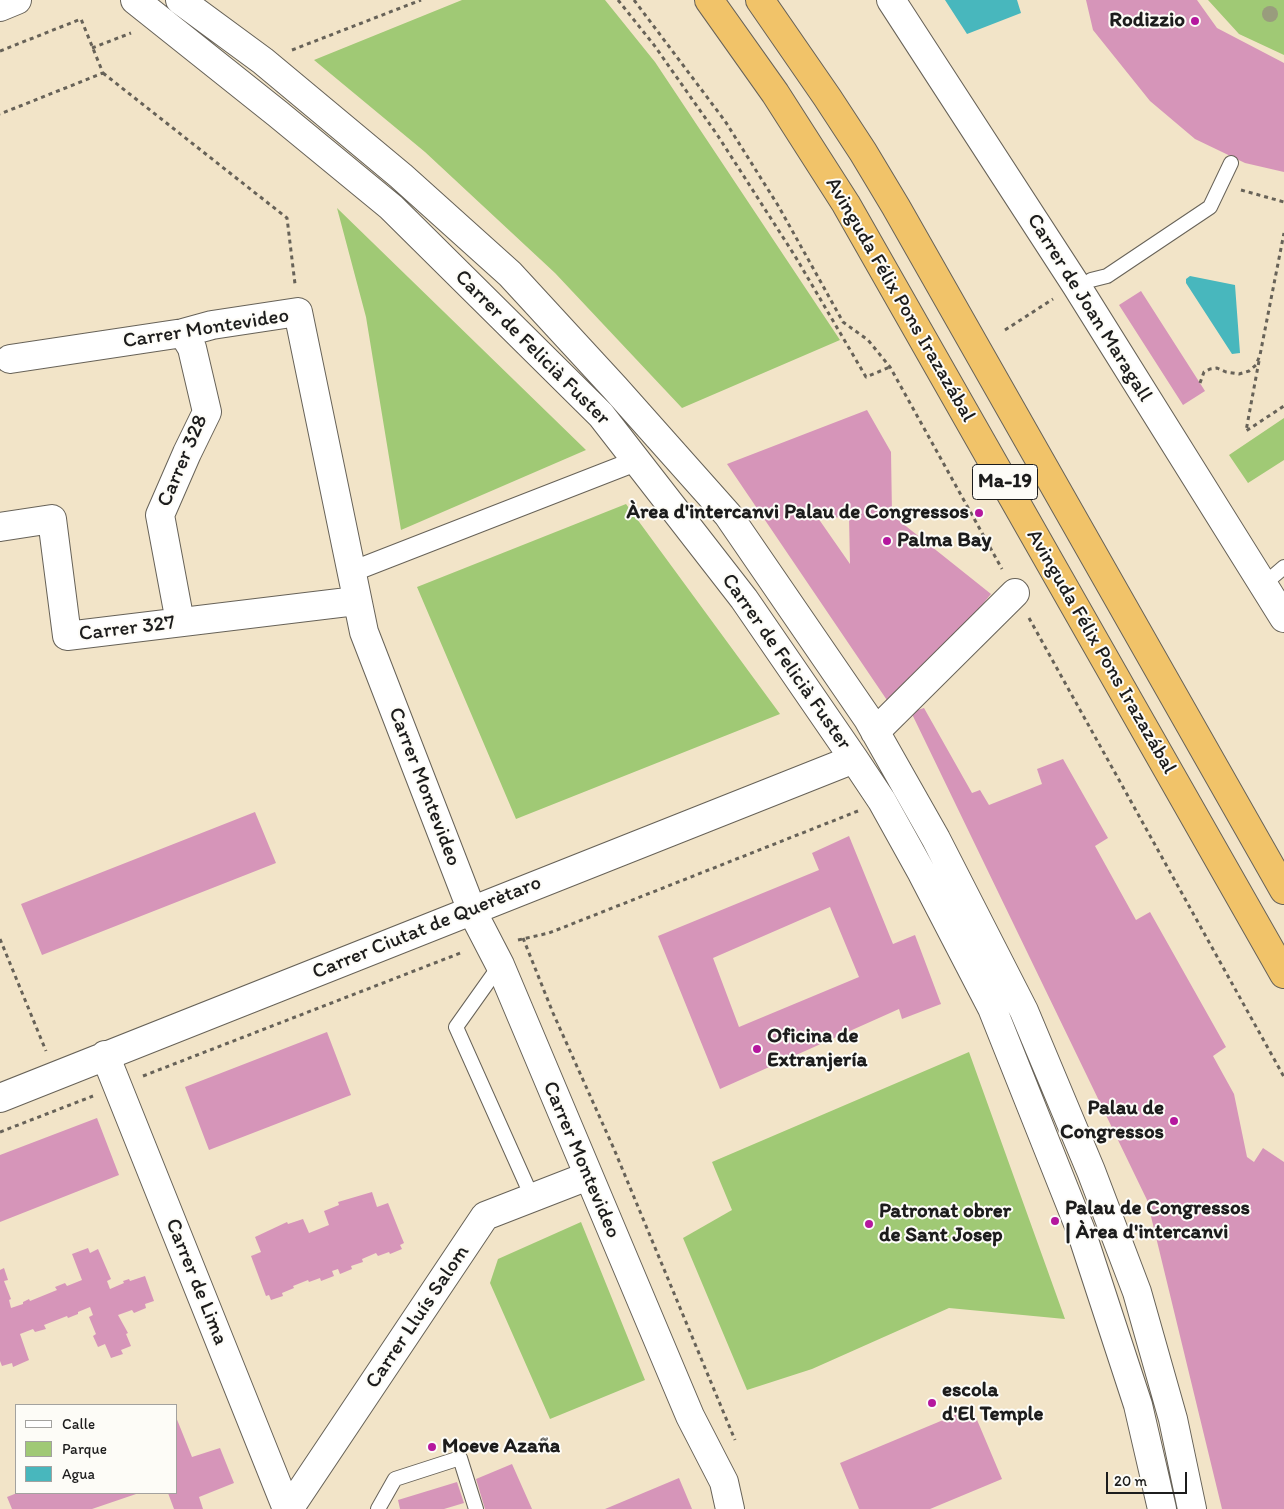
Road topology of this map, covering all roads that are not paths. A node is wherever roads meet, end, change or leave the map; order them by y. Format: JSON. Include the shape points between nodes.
{"nodes":[{"id":1,"x":17,"y":0,"type":"edge"},
{"id":2,"x":135,"y":0,"type":"edge"},
{"id":3,"x":180,"y":0,"type":"edge"},
{"id":4,"x":709,"y":0,"type":"edge"},
{"id":5,"x":760,"y":0,"type":"edge"},
{"id":6,"x":891,"y":0,"type":"edge"},
{"id":7,"x":0,"y":7,"type":"edge"},
{"id":8,"x":1231,"y":163,"type":"dead end"},
{"id":9,"x":1084,"y":283,"type":"junction"},
{"id":10,"x":182,"y":333,"type":"junction"},
{"id":11,"x":10,"y":359,"type":"dead end"},
{"id":12,"x":636,"y":461,"type":"junction"},
{"id":13,"x":0,"y":527,"type":"edge"},
{"id":14,"x":1284,"y":567,"type":"edge"},
{"id":15,"x":351,"y":572,"type":"junction"},
{"id":16,"x":1263,"y":585,"type":"junction"},
{"id":17,"x":1015,"y":593,"type":"road end"},
{"id":18,"x":356,"y":601,"type":"junction"},
{"id":19,"x":1284,"y":618,"type":"edge"},
{"id":20,"x":180,"y":622,"type":"junction"},
{"id":21,"x":875,"y":732,"type":"junction"},
{"id":22,"x":854,"y":759,"type":"junction"},
{"id":23,"x":1284,"y":890,"type":"edge"},
{"id":24,"x":472,"y":911,"type":"junction"},
{"id":25,"x":496,"y":956,"type":"junction"},
{"id":26,"x":1284,"y":974,"type":"edge"},
{"id":27,"x":105,"y":1055,"type":"junction"},
{"id":28,"x":0,"y":1098,"type":"edge"},
{"id":29,"x":588,"y":1176,"type":"junction"},
{"id":30,"x":532,"y":1197,"type":"junction"},
{"id":31,"x":288,"y":1509,"type":"edge"},
{"id":32,"x":378,"y":1509,"type":"edge"},
{"id":33,"x":476,"y":1509,"type":"edge"},
{"id":34,"x":730,"y":1509,"type":"edge"},
{"id":35,"x":1162,"y":1509,"type":"edge"},
{"id":36,"x":1192,"y":1509,"type":"edge"}],
"edges":[{"from":1,"to":7,"type":"street"},
{"from":2,"to":12,"type":"street","name":"Carrer de Felicià Fuster","via":[[391,207],[601,415]]},
{"from":3,"to":21,"type":"street","name":"Carrer de Felicià Fuster","via":[[264,61],[401,176],[510,274],[728,515]]},
{"from":4,"to":26,"type":"highway","name":"Avinguda Félix Pons Irazazábal","number":"Ma-19","via":[[775,93],[846,204]]},
{"from":5,"to":23,"type":"highway","name":"Avinguda Félix Pons Irazazábal","number":"Ma-19","via":[[863,152]]},
{"from":6,"to":9,"type":"street","name":"Carrer de Joan Maragall"},
{"from":8,"to":9,"type":"lane","via":[[1210,207],[1106,276]]},
{"from":9,"to":16,"type":"street","name":"Carrer de Joan Maragall"},
{"from":10,"to":11,"type":"street","name":"Carrer Montevideo"},
{"from":10,"to":15,"type":"street","name":"Carrer Montevideo","via":[[212,325],[298,312]]},
{"from":10,"to":20,"type":"street","name":"Carrer 328","via":[[192,348],[207,412],[160,515]]},
{"from":12,"to":15,"type":"street"},
{"from":12,"to":22,"type":"street","name":"Carrer de Felicià Fuster","via":[[744,599]]},
{"from":13,"to":20,"type":"street","name":"Carrer 327","via":[[52,519],[67,636]]},
{"from":14,"to":16,"type":"lane"},
{"from":15,"to":18,"type":"street","name":"Carrer Montevideo"},
{"from":16,"to":19,"type":"street","name":"Carrer de Joan Maragall"},
{"from":17,"to":21,"type":"street"},
{"from":18,"to":20,"type":"street","name":"Carrer 327"},
{"from":18,"to":24,"type":"street","name":"Carrer Montevideo","via":[[364,632]]},
{"from":21,"to":36,"type":"street","name":"Carrer de Felicià Fuster","via":[[936,839],[1024,1011],[1091,1171],[1137,1292],[1173,1420]]},
{"from":22,"to":24,"type":"street","name":"Carrer Ciutat de Querètaro"},
{"from":22,"to":35,"type":"street","name":"Carrer de Felicià Fuster","via":[[882,801],[922,873],[992,1008],[1075,1214],[1138,1406]]},
{"from":24,"to":25,"type":"street","name":"Carrer Montevideo"},
{"from":24,"to":27,"type":"street","name":"Carrer Ciutat de Querètaro"},
{"from":25,"to":29,"type":"street","name":"Carrer Montevideo"},
{"from":25,"to":30,"type":"lane","via":[[456,1027]]},
{"from":27,"to":28,"type":"street","name":"Carrer Ciutat de Querètaro"},
{"from":27,"to":31,"type":"street","name":"Carrer de Lima"},
{"from":29,"to":30,"type":"street","name":"Carrer Lluís Salom"},
{"from":29,"to":34,"type":"street","name":"Carrer Montevideo","via":[[690,1416],[724,1482]]},
{"from":30,"to":31,"type":"street","name":"Carrer Lluís Salom","via":[[485,1216]]},
{"from":32,"to":33,"type":"lane","via":[[395,1479],[460,1458]]}]}
